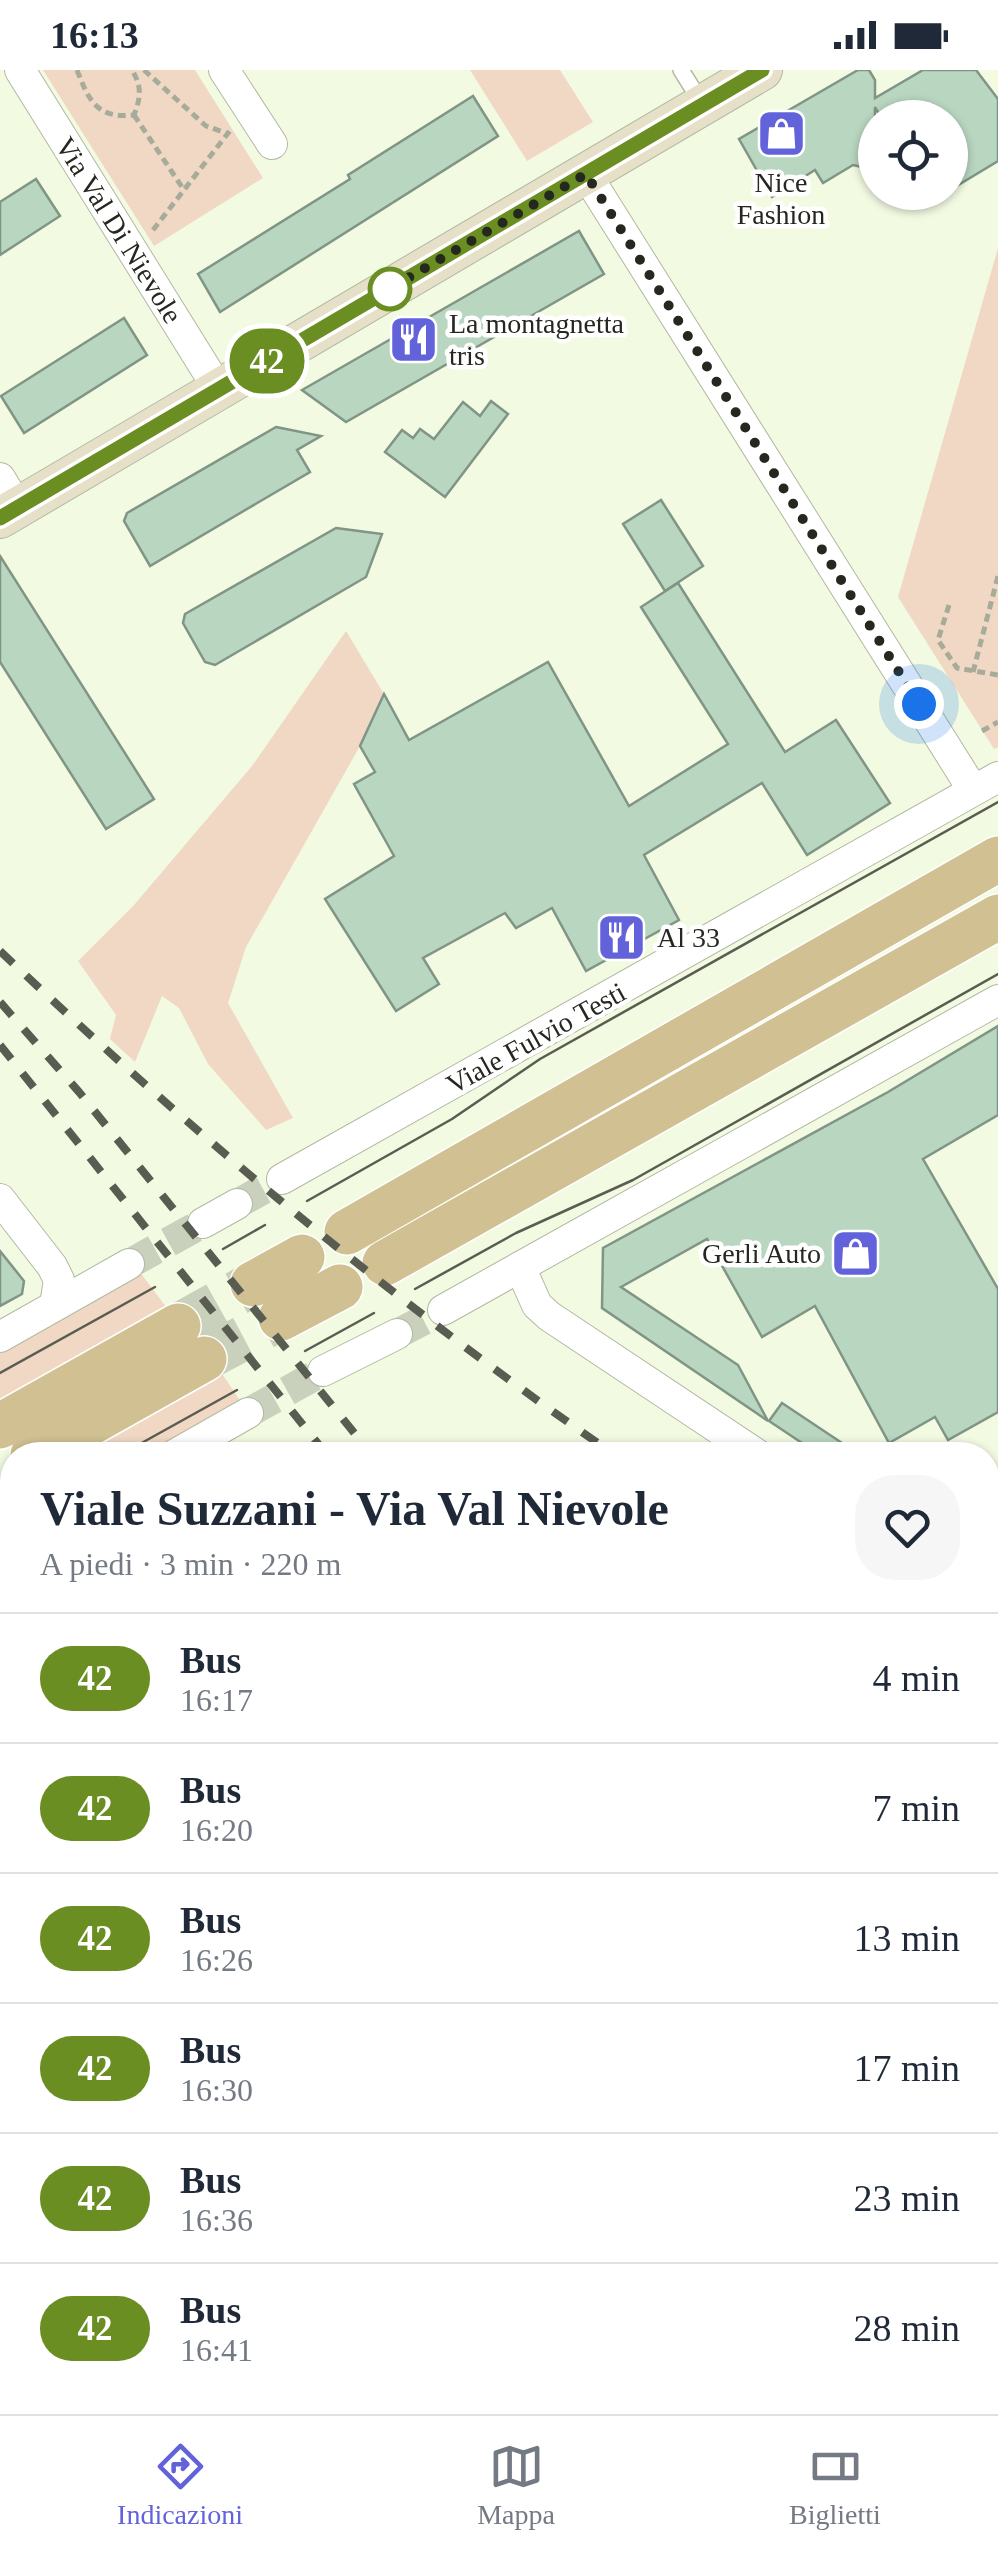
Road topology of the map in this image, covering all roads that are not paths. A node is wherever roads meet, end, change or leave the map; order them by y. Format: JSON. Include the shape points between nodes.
{"nodes":[{"id":1,"x":20,"y":70,"type":"edge"},
{"id":2,"x":224,"y":70,"type":"edge"},
{"id":3,"x":680,"y":70,"type":"edge"},
{"id":4,"x":762,"y":70,"type":"edge"},
{"id":5,"x":703,"y":105,"type":"junction"},
{"id":6,"x":272,"y":144,"type":"dead end"},
{"id":7,"x":586,"y":174,"type":"junction"},
{"id":8,"x":219,"y":390,"type":"junction"},
{"id":9,"x":6,"y":501,"type":"edge"},
{"id":10,"x":986,"y":784,"type":"edge"},
{"id":11,"x":998,"y":859,"type":"edge"},
{"id":12,"x":998,"y":917,"type":"edge"},
{"id":13,"x":998,"y":1000,"type":"edge"},
{"id":14,"x":282,"y":1179,"type":"tunnel mouth"},
{"id":15,"x":0,"y":1199,"type":"edge"},
{"id":16,"x":237,"y":1204,"type":"tunnel mouth"},
{"id":17,"x":204,"y":1223,"type":"tunnel mouth"},
{"id":18,"x":346,"y":1232,"type":"dead end"},
{"id":19,"x":302,"y":1256,"type":"dead end"},
{"id":20,"x":385,"y":1263,"type":"dead end"},
{"id":21,"x":129,"y":1264,"type":"tunnel mouth"},
{"id":22,"x":520,"y":1267,"type":"junction"},
{"id":23,"x":340,"y":1287,"type":"dead end"},
{"id":24,"x":55,"y":1305,"type":"junction"},
{"id":25,"x":443,"y":1310,"type":"tunnel mouth"},
{"id":26,"x":397,"y":1334,"type":"tunnel mouth"},
{"id":27,"x":0,"y":1337,"type":"edge"},
{"id":28,"x":323,"y":1371,"type":"tunnel mouth"},
{"id":29,"x":248,"y":1413,"type":"tunnel mouth"},
{"id":30,"x":0,"y":1426,"type":"edge"},
{"id":31,"x":51,"y":1442,"type":"edge"},
{"id":32,"x":204,"y":1442,"type":"edge"},
{"id":33,"x":739,"y":1442,"type":"edge"}],
"edges":[{"from":1,"to":8,"type":"street","name":"Via Val Di Nievole"},
{"from":2,"to":6,"type":"street"},
{"from":3,"to":5,"type":"lane"},
{"from":4,"to":5,"type":"street"},
{"from":5,"to":7,"type":"street"},
{"from":7,"to":8,"type":"street"},
{"from":7,"to":10,"type":"street"},
{"from":8,"to":9,"type":"street"},
{"from":10,"to":14,"type":"street","name":"Viale Fulvio Testi"},
{"from":11,"to":18,"type":"main road"},
{"from":12,"to":20,"type":"main road"},
{"from":13,"to":22,"type":"street"},
{"from":15,"to":24,"type":"street","via":[[52,1266],[59,1280]]},
{"from":16,"to":17,"type":"street"},
{"from":19,"to":23,"type":"main road","via":[[267,1301]]},
{"from":21,"to":24,"type":"street"},
{"from":22,"to":25,"type":"street"},
{"from":22,"to":33,"type":"street","via":[[537,1305],[550,1316]]},
{"from":24,"to":27,"type":"street"},
{"from":26,"to":28,"type":"street"},
{"from":29,"to":32,"type":"street"},
{"from":30,"to":31,"type":"main road","via":[[191,1342]]}]}
